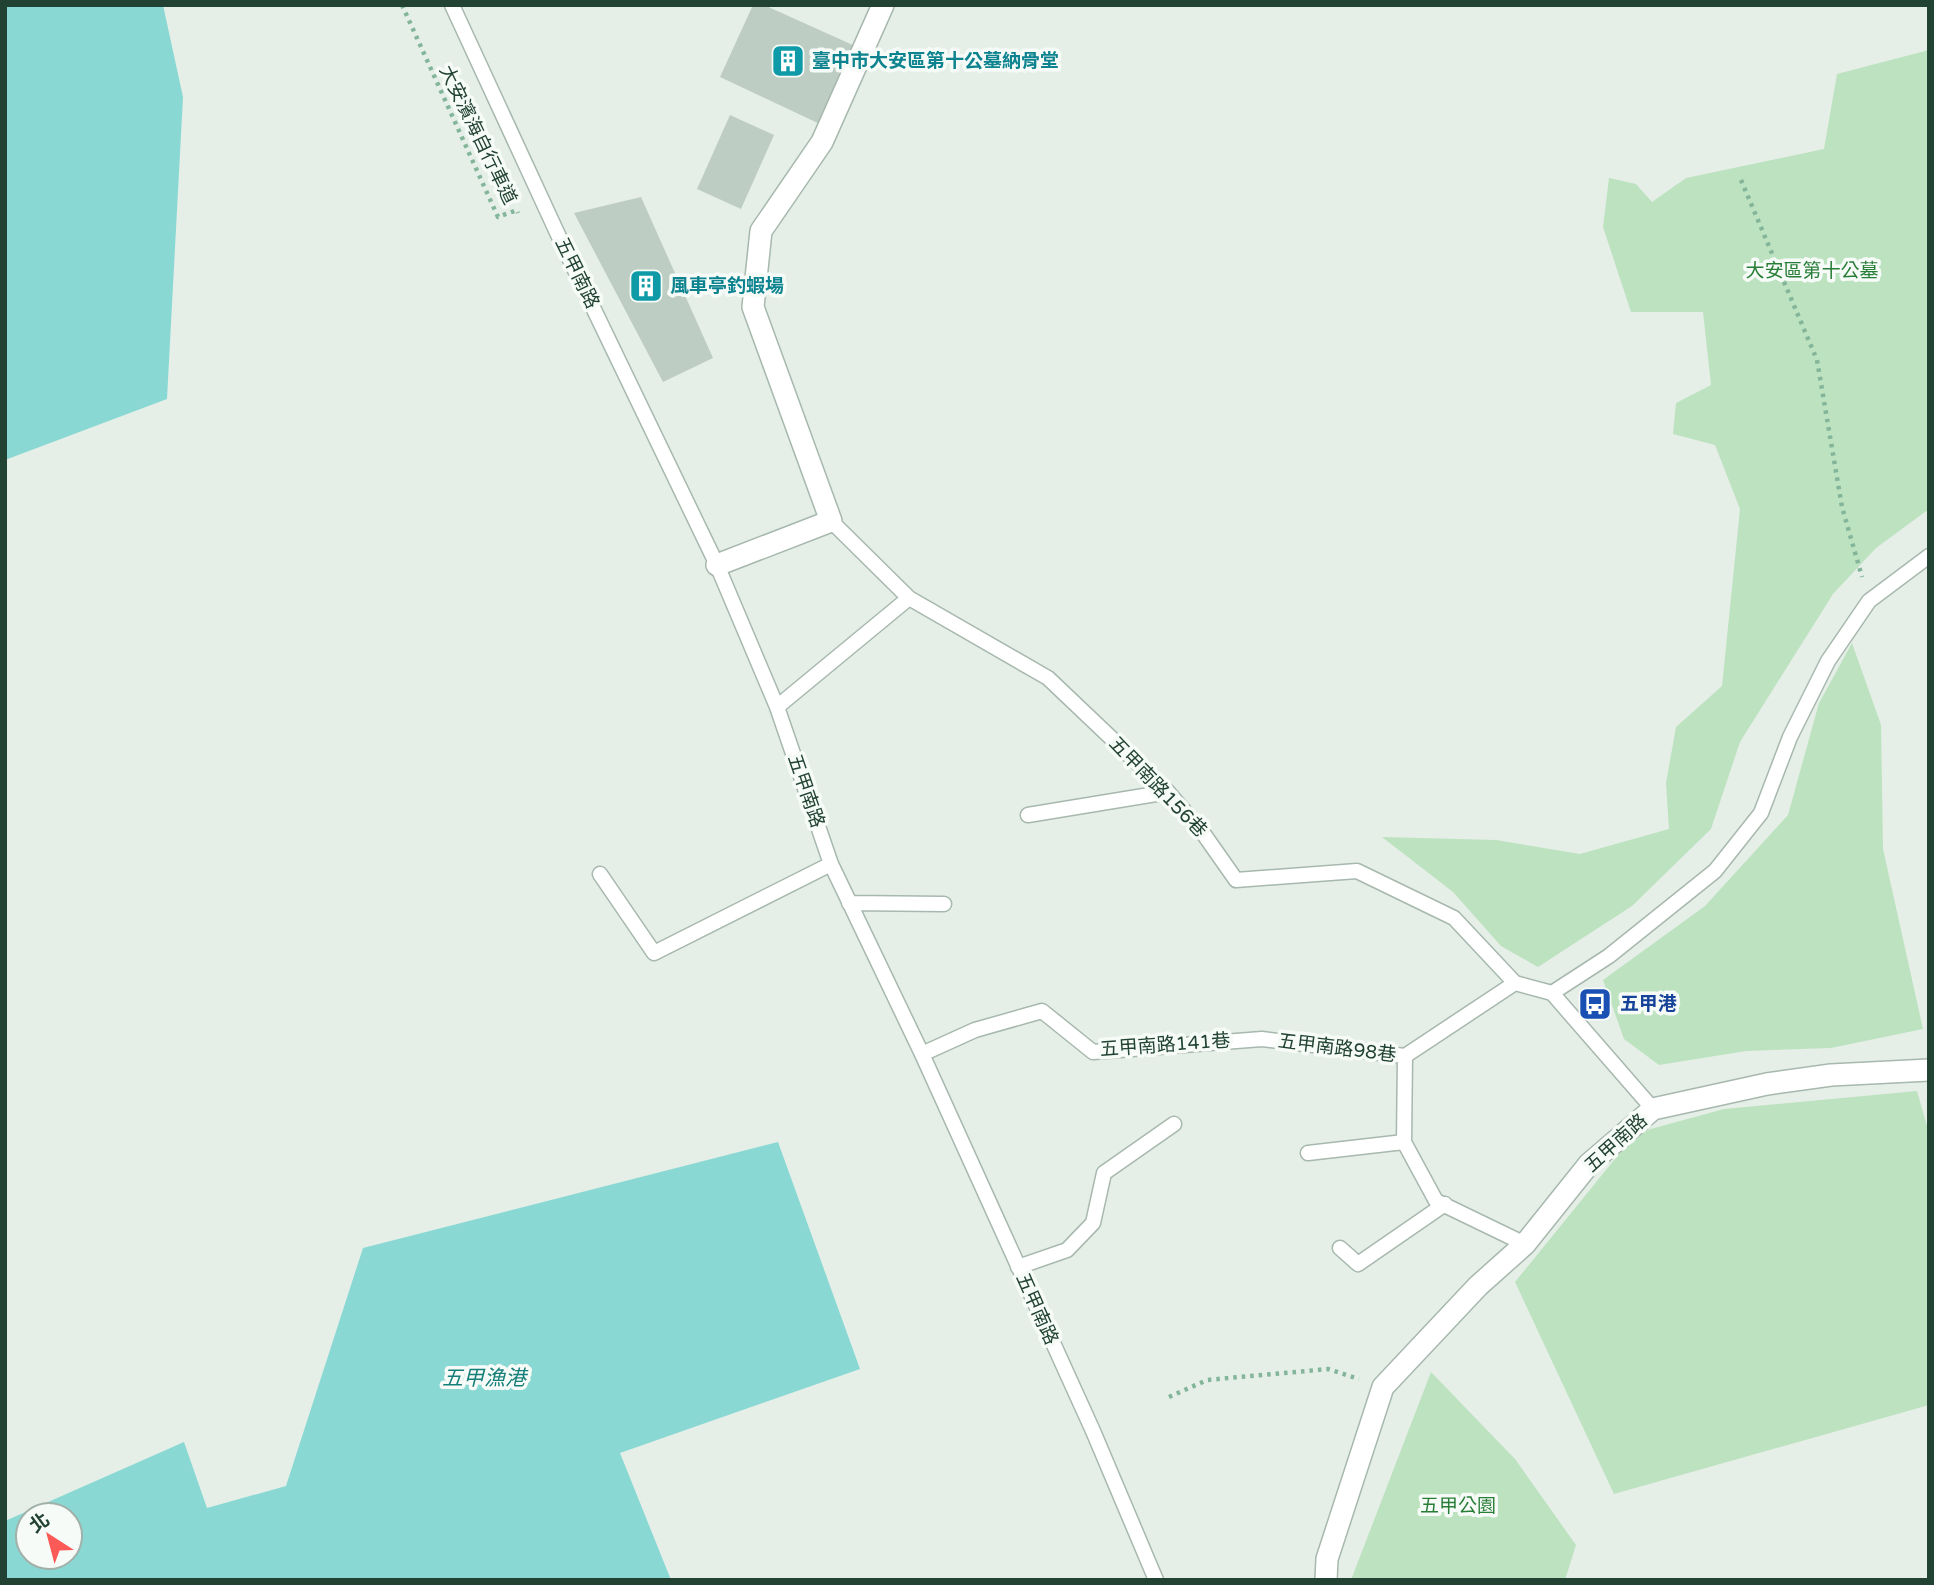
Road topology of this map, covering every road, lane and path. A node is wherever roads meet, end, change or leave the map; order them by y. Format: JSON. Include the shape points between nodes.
{"nodes":[{"id":1,"x":402,"y":5,"type":"edge"},
{"id":2,"x":452,"y":5,"type":"edge"},
{"id":3,"x":883,"y":5,"type":"edge"},
{"id":4,"x":1741,"y":180,"type":"dead end"},
{"id":5,"x":523,"y":221,"type":"dead end"},
{"id":6,"x":831,"y":521,"type":"junction"},
{"id":7,"x":1929,"y":556,"type":"edge"},
{"id":8,"x":717,"y":565,"type":"junction"},
{"id":9,"x":909,"y":598,"type":"junction"},
{"id":10,"x":1869,"y":601,"type":"junction"},
{"id":11,"x":777,"y":707,"type":"junction"},
{"id":12,"x":1168,"y":792,"type":"junction"},
{"id":13,"x":1028,"y":815,"type":"dead end"},
{"id":14,"x":831,"y":864,"type":"junction"},
{"id":15,"x":600,"y":874,"type":"dead end"},
{"id":16,"x":849,"y":903,"type":"junction"},
{"id":17,"x":944,"y":904,"type":"dead end"},
{"id":18,"x":1515,"y":983,"type":"junction"},
{"id":19,"x":1552,"y":993,"type":"junction"},
{"id":20,"x":1262,"y":1039,"type":"joint"},
{"id":21,"x":922,"y":1054,"type":"junction"},
{"id":22,"x":1405,"y":1056,"type":"junction"},
{"id":23,"x":1929,"y":1070,"type":"edge"},
{"id":24,"x":1653,"y":1109,"type":"junction"},
{"id":25,"x":1174,"y":1124,"type":"dead end"},
{"id":26,"x":1404,"y":1142,"type":"junction"},
{"id":27,"x":1308,"y":1153,"type":"dead end"},
{"id":28,"x":1445,"y":1204,"type":"junction"},
{"id":29,"x":1525,"y":1244,"type":"junction"},
{"id":30,"x":1340,"y":1248,"type":"dead end"},
{"id":31,"x":1018,"y":1268,"type":"junction"},
{"id":32,"x":1383,"y":1387,"type":"junction"},
{"id":33,"x":1169,"y":1397,"type":"dead end"},
{"id":34,"x":1156,"y":1580,"type":"edge"},
{"id":35,"x":1326,"y":1580,"type":"edge"}],
"edges":[{"from":1,"to":5,"type":"path","name":"大安濱海自行車道","via":[[498,218],[517,210]]},
{"from":2,"to":8,"type":"lane","name":"五甲南路"},
{"from":3,"to":6,"type":"street","via":[[822,142],[761,231],[753,307]]},
{"from":4,"to":10,"type":"path","via":[[1817,360],[1842,507]]},
{"from":6,"to":8,"type":"street"},
{"from":6,"to":9,"type":"lane","name":"五甲南路156巷"},
{"from":7,"to":10,"type":"lane"},
{"from":8,"to":11,"type":"lane","name":"五甲南路"},
{"from":9,"to":11,"type":"lane"},
{"from":9,"to":12,"type":"lane","name":"五甲南路156巷","via":[[1048,678]]},
{"from":10,"to":19,"type":"lane","via":[[1828,661],[1790,737],[1761,813],[1723,861],[1609,956]]},
{"from":11,"to":14,"type":"lane","name":"五甲南路"},
{"from":12,"to":13,"type":"lane"},
{"from":12,"to":18,"type":"lane","name":"五甲南路156巷","via":[[1236,880],[1357,871],[1454,918]]},
{"from":14,"to":15,"type":"lane","via":[[654,953]]},
{"from":14,"to":16,"type":"lane","name":"五甲南路"},
{"from":16,"to":17,"type":"lane"},
{"from":16,"to":21,"type":"lane","name":"五甲南路"},
{"from":18,"to":19,"type":"lane"},
{"from":18,"to":22,"type":"lane","name":"五甲南路98巷"},
{"from":19,"to":24,"type":"lane"},
{"from":20,"to":21,"type":"lane","name":"五甲南路141巷","via":[[1093,1052],[1042,1010],[975,1030]]},
{"from":20,"to":22,"type":"lane","name":"五甲南路98巷"},
{"from":21,"to":31,"type":"lane","name":"五甲南路"},
{"from":22,"to":26,"type":"lane"},
{"from":23,"to":24,"type":"street","name":"五甲南路","via":[[1767,1084]]},
{"from":24,"to":29,"type":"street","name":"五甲南路","via":[[1589,1164]]},
{"from":25,"to":31,"type":"lane","via":[[1104,1173],[1093,1223],[1067,1250]]},
{"from":26,"to":27,"type":"lane"},
{"from":26,"to":28,"type":"lane","via":[[1436,1201]]},
{"from":28,"to":29,"type":"lane"},
{"from":28,"to":30,"type":"lane","via":[[1358,1264]]},
{"from":29,"to":32,"type":"street","name":"五甲南路","via":[[1478,1286]]},
{"from":31,"to":34,"type":"lane","name":"五甲南路"},
{"from":32,"to":33,"type":"path","via":[[1328,1369],[1207,1380]]},
{"from":32,"to":35,"type":"street","name":"五甲南路","via":[[1327,1559]]}]}
